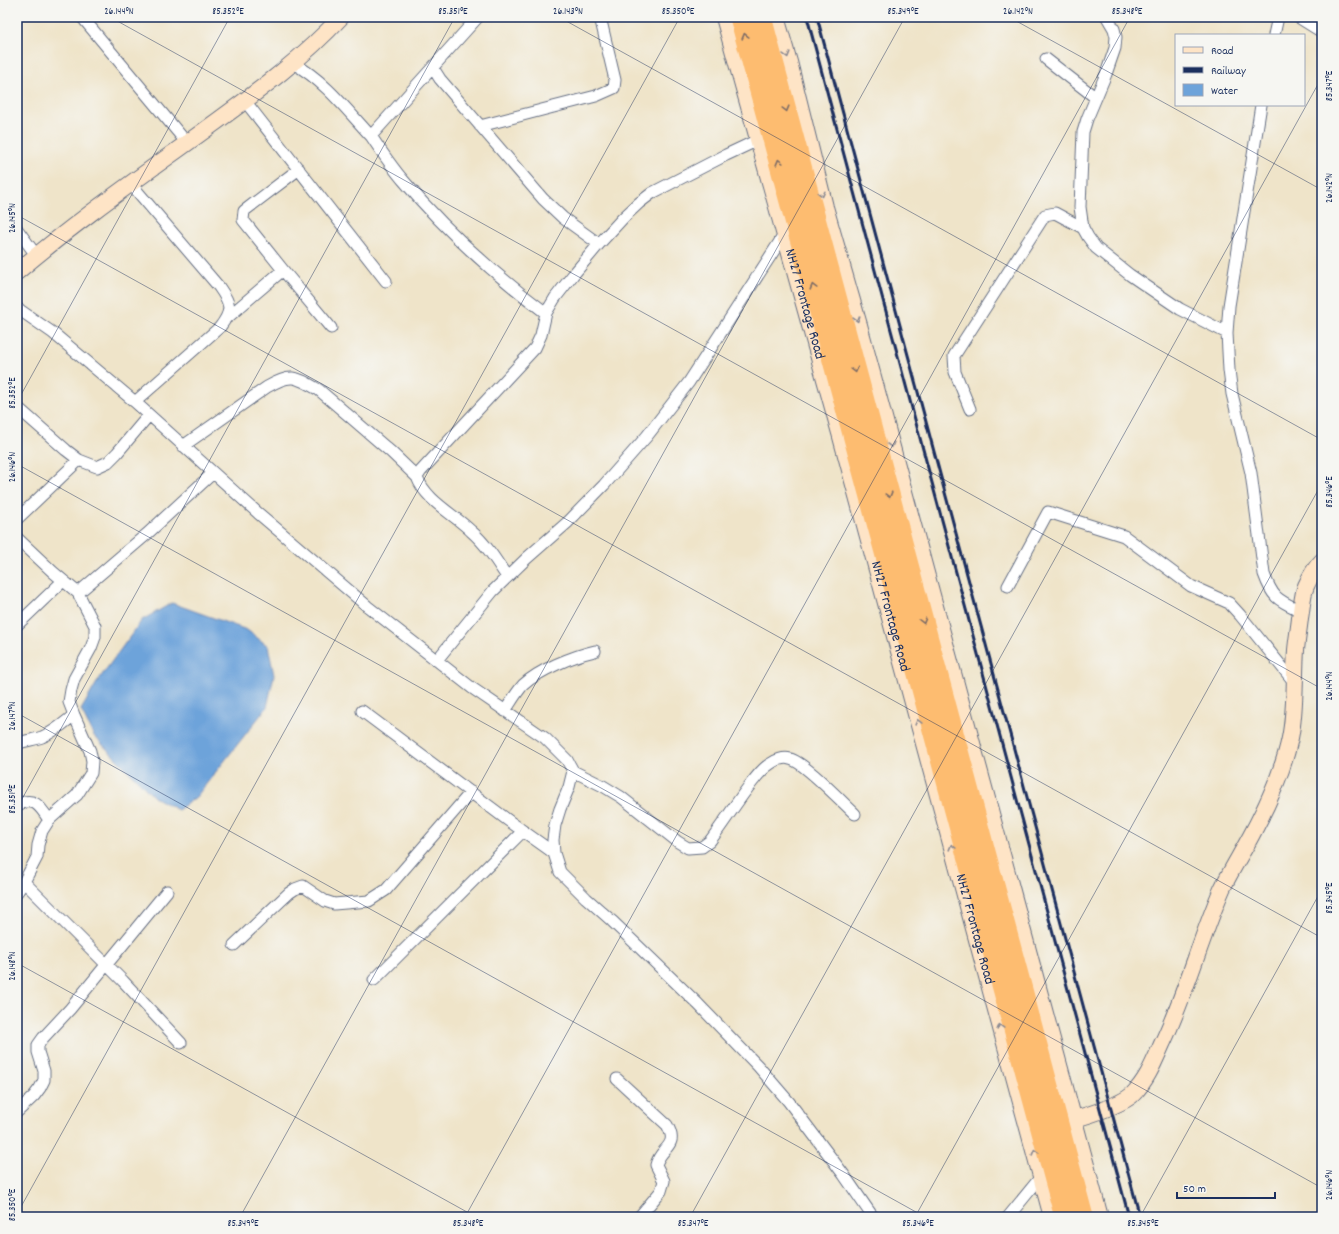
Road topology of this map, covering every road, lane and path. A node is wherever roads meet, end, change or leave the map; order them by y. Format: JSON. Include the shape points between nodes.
{"nodes":[{"id":1,"x":82,"y":17,"type":"edge"},
{"id":2,"x":341,"y":17,"type":"edge"},
{"id":3,"x":478,"y":17,"type":"edge"},
{"id":4,"x":600,"y":17,"type":"edge"},
{"id":5,"x":724,"y":17,"type":"edge"},
{"id":6,"x":740,"y":17,"type":"edge"},
{"id":7,"x":761,"y":17,"type":"edge"},
{"id":8,"x":776,"y":17,"type":"edge"},
{"id":9,"x":1107,"y":17,"type":"edge"},
{"id":10,"x":1278,"y":17,"type":"edge"},
{"id":11,"x":1298,"y":17,"type":"edge"},
{"id":12,"x":1322,"y":32,"type":"edge"},
{"id":13,"x":1274,"y":34,"type":"edge"},
{"id":14,"x":1046,"y":59,"type":"dead end"},
{"id":15,"x":293,"y":63,"type":"junction"},
{"id":16,"x":433,"y":68,"type":"junction"},
{"id":17,"x":1096,"y":98,"type":"junction"},
{"id":18,"x":245,"y":101,"type":"junction"},
{"id":19,"x":1261,"y":106,"type":"edge"},
{"id":20,"x":480,"y":126,"type":"junction"},
{"id":21,"x":371,"y":136,"type":"junction"},
{"id":22,"x":758,"y":140,"type":"junction"},
{"id":23,"x":187,"y":143,"type":"junction"},
{"id":24,"x":299,"y":170,"type":"junction"},
{"id":25,"x":131,"y":184,"type":"junction"},
{"id":26,"x":17,"y":228,"type":"edge"},
{"id":27,"x":1083,"y":228,"type":"junction"},
{"id":28,"x":784,"y":236,"type":"junction"},
{"id":29,"x":599,"y":244,"type":"junction"},
{"id":30,"x":36,"y":255,"type":"junction"},
{"id":31,"x":283,"y":270,"type":"junction"},
{"id":32,"x":17,"y":272,"type":"edge"},
{"id":33,"x":386,"y":281,"type":"dead end"},
{"id":34,"x":17,"y":308,"type":"edge"},
{"id":35,"x":546,"y":313,"type":"junction"},
{"id":36,"x":228,"y":317,"type":"junction"},
{"id":37,"x":331,"y":328,"type":"dead end"},
{"id":38,"x":1227,"y":333,"type":"junction"},
{"id":39,"x":135,"y":402,"type":"junction"},
{"id":40,"x":17,"y":408,"type":"edge"},
{"id":41,"x":970,"y":408,"type":"dead end"},
{"id":42,"x":149,"y":416,"type":"junction"},
{"id":43,"x":183,"y":446,"type":"junction"},
{"id":44,"x":79,"y":460,"type":"junction"},
{"id":45,"x":213,"y":473,"type":"junction"},
{"id":46,"x":417,"y":477,"type":"junction"},
{"id":47,"x":17,"y":519,"type":"edge"},
{"id":48,"x":17,"y":538,"type":"edge"},
{"id":49,"x":1322,"y":561,"type":"edge"},
{"id":50,"x":507,"y":577,"type":"junction"},
{"id":51,"x":63,"y":581,"type":"junction"},
{"id":52,"x":1008,"y":586,"type":"dead end"},
{"id":53,"x":78,"y":593,"type":"junction"},
{"id":54,"x":1301,"y":611,"type":"junction"},
{"id":55,"x":17,"y":625,"type":"edge"},
{"id":56,"x":595,"y":651,"type":"dead end"},
{"id":57,"x":437,"y":660,"type":"junction"},
{"id":58,"x":1295,"y":683,"type":"junction"},
{"id":59,"x":362,"y":711,"type":"dead end"},
{"id":60,"x":505,"y":711,"type":"junction"},
{"id":61,"x":74,"y":715,"type":"junction"},
{"id":62,"x":17,"y":744,"type":"edge"},
{"id":63,"x":573,"y":771,"type":"junction"},
{"id":64,"x":471,"y":792,"type":"junction"},
{"id":65,"x":17,"y":805,"type":"edge"},
{"id":66,"x":855,"y":814,"type":"dead end"},
{"id":67,"x":49,"y":820,"type":"junction"},
{"id":68,"x":523,"y":831,"type":"junction"},
{"id":69,"x":554,"y":853,"type":"junction"},
{"id":70,"x":24,"y":882,"type":"junction"},
{"id":71,"x":167,"y":891,"type":"dead end"},
{"id":72,"x":17,"y":892,"type":"edge"},
{"id":73,"x":234,"y":945,"type":"dead end"},
{"id":74,"x":106,"y":964,"type":"junction"},
{"id":75,"x":374,"y":980,"type":"dead end"},
{"id":76,"x":181,"y":1044,"type":"dead end"},
{"id":77,"x":617,"y":1079,"type":"dead end"},
{"id":78,"x":17,"y":1112,"type":"edge"},
{"id":79,"x":1065,"y":1121,"type":"junction"},
{"id":80,"x":1051,"y":1159,"type":"junction"},
{"id":81,"x":639,"y":1217,"type":"edge"},
{"id":82,"x":873,"y":1217,"type":"edge"},
{"id":83,"x":1008,"y":1217,"type":"edge"},
{"id":84,"x":1052,"y":1217,"type":"edge"},
{"id":85,"x":1064,"y":1217,"type":"edge"},
{"id":86,"x":1083,"y":1217,"type":"edge"},
{"id":87,"x":1100,"y":1217,"type":"edge"}],
"edges":[{"from":1,"to":23,"type":"street"},
{"from":2,"to":15,"type":"street"},
{"from":3,"to":16,"type":"street"},
{"from":4,"to":20,"type":"street","via":[[615,80],[614,88],[596,96]]},
{"from":5,"to":22,"type":"street","name":"NH27 Frontage Road"},
{"from":80,"to":6,"type":"highway","one_way":true},
{"from":7,"to":79,"type":"highway","one_way":true},
{"from":8,"to":79,"type":"street","one_way":true,"via":[[825,207],[865,348]]},
{"from":9,"to":17,"type":"street","via":[[1114,29],[1115,48]]},
{"from":10,"to":13,"type":"street"},
{"from":11,"to":12,"type":"street"},
{"from":14,"to":17,"type":"street"},
{"from":15,"to":18,"type":"street"},
{"from":15,"to":21,"type":"street","via":[[308,71],[336,96]]},
{"from":16,"to":20,"type":"street"},
{"from":16,"to":21,"type":"street"},
{"from":17,"to":27,"type":"street","via":[[1083,132],[1080,207]]},
{"from":18,"to":23,"type":"street"},
{"from":18,"to":24,"type":"street"},
{"from":19,"to":38,"type":"street","via":[[1229,306]]},
{"from":20,"to":29,"type":"street","via":[[543,199],[563,218]]},
{"from":21,"to":35,"type":"street","via":[[402,179],[440,221],[498,275]]},
{"from":22,"to":28,"type":"street","name":"NH27 Frontage Road"},
{"from":22,"to":29,"type":"street","via":[[652,193],[623,218]]},
{"from":23,"to":25,"type":"street"},
{"from":24,"to":31,"type":"street","via":[[244,211],[243,220]]},
{"from":24,"to":33,"type":"street"},
{"from":25,"to":30,"type":"street"},
{"from":25,"to":36,"type":"street","via":[[219,287],[228,303]]},
{"from":26,"to":30,"type":"street"},
{"from":27,"to":38,"type":"street","via":[[1096,248],[1135,279],[1180,309]]},
{"from":27,"to":41,"type":"street","via":[[1055,213],[1045,215],[954,356],[955,372]]},
{"from":28,"to":50,"type":"street","via":[[689,382],[647,436],[568,522]]},
{"from":80,"to":28,"type":"street","name":"NH27 Frontage Road","one_way":true},
{"from":29,"to":35,"type":"street"},
{"from":30,"to":32,"type":"street"},
{"from":31,"to":36,"type":"street"},
{"from":31,"to":37,"type":"street"},
{"from":34,"to":39,"type":"street","via":[[53,333]]},
{"from":35,"to":46,"type":"street","via":[[541,336],[535,348]]},
{"from":36,"to":39,"type":"street"},
{"from":38,"to":54,"type":"street","via":[[1232,394],[1251,473],[1264,574],[1279,600]]},
{"from":39,"to":42,"type":"street"},
{"from":40,"to":44,"type":"street"},
{"from":42,"to":43,"type":"street"},
{"from":42,"to":44,"type":"street","via":[[108,462],[97,467]]},
{"from":43,"to":45,"type":"street"},
{"from":43,"to":46,"type":"street","via":[[267,387],[280,379],[293,377],[319,390]]},
{"from":44,"to":47,"type":"street"},
{"from":45,"to":53,"type":"street"},
{"from":45,"to":57,"type":"street","via":[[361,601]]},
{"from":46,"to":50,"type":"street","via":[[426,491],[450,515],[489,549]]},
{"from":48,"to":51,"type":"street"},
{"from":49,"to":54,"type":"street","via":[[1305,587]]},
{"from":50,"to":57,"type":"street"},
{"from":51,"to":53,"type":"street"},
{"from":51,"to":55,"type":"street"},
{"from":52,"to":58,"type":"street","via":[[1048,512],[1124,536],[1190,586],[1229,604]]},
{"from":53,"to":61,"type":"street","via":[[95,626],[95,637],[70,690]]},
{"from":54,"to":58,"type":"street"},
{"from":56,"to":60,"type":"street","via":[[565,660],[532,679],[516,693]]},
{"from":57,"to":60,"type":"street"},
{"from":58,"to":79,"type":"street","via":[[1290,738],[1279,777],[1269,802],[1223,888],[1175,1015],[1152,1066],[1132,1096],[1110,1107]]},
{"from":59,"to":64,"type":"street"},
{"from":60,"to":63,"type":"street","via":[[545,738],[567,760]]},
{"from":61,"to":62,"type":"street","via":[[49,733]]},
{"from":61,"to":67,"type":"street","via":[[90,750],[91,773],[77,795]]},
{"from":63,"to":66,"type":"street","via":[[621,797],[688,848],[702,848],[710,841],[760,773],[770,764],[780,760],[790,758],[799,763]]},
{"from":63,"to":69,"type":"street","via":[[556,825]]},
{"from":64,"to":68,"type":"street"},
{"from":64,"to":73,"type":"street","via":[[378,897],[370,901],[334,904],[303,886],[284,898]]},
{"from":65,"to":67,"type":"street","via":[[24,801],[33,802],[41,807]]},
{"from":67,"to":70,"type":"street","via":[[42,831],[37,857]]},
{"from":68,"to":69,"type":"street"},
{"from":68,"to":75,"type":"street"},
{"from":69,"to":82,"type":"street","via":[[560,872],[572,885],[698,1004],[773,1083]]},
{"from":70,"to":72,"type":"street"},
{"from":70,"to":74,"type":"street"},
{"from":71,"to":74,"type":"street"},
{"from":74,"to":76,"type":"street"},
{"from":74,"to":78,"type":"street","via":[[38,1045],[44,1080],[34,1096]]},
{"from":77,"to":81,"type":"street","via":[[668,1125],[672,1132],[671,1143],[657,1159],[656,1165],[664,1181],[661,1191]]},
{"from":79,"to":80,"type":"highway"},
{"from":79,"to":87,"type":"street"},
{"from":80,"to":83,"type":"street"},
{"from":80,"to":84,"type":"street","name":"NH27 Frontage Road"},
{"from":80,"to":85,"type":"highway"},
{"from":80,"to":86,"type":"highway"}]}
